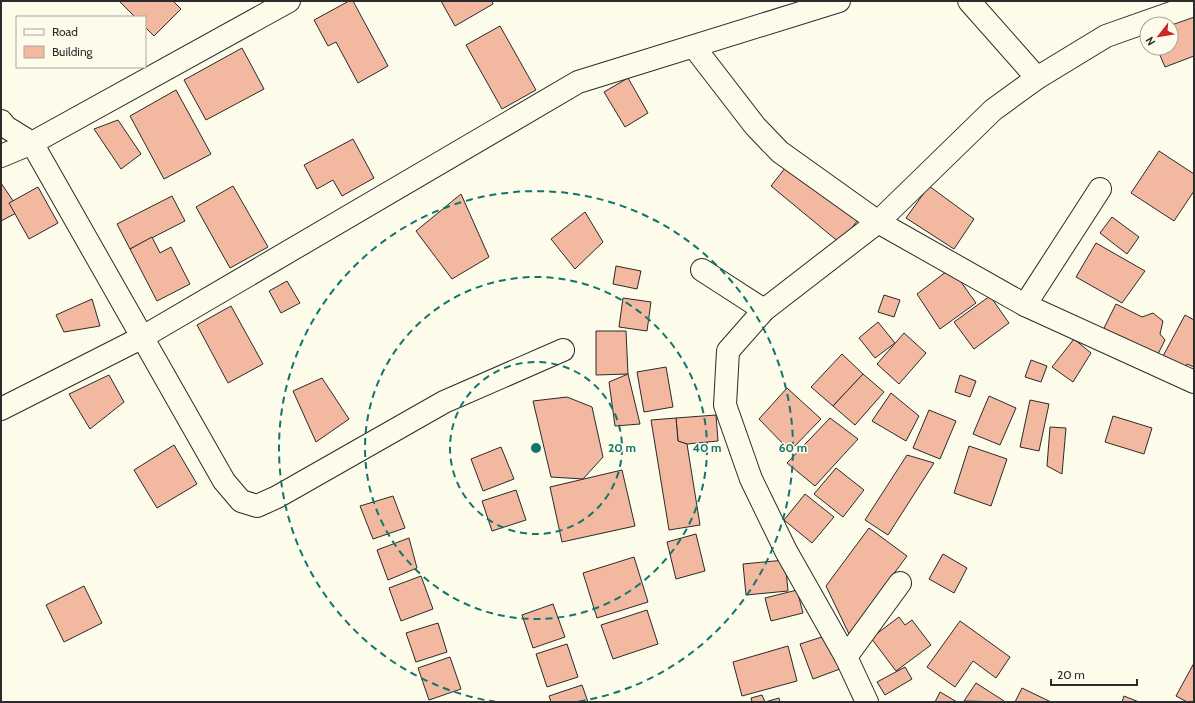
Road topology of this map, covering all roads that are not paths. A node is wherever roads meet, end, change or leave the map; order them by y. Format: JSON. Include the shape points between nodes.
{"nodes":[{"id":1,"x":289,"y":1,"type":"edge"},
{"id":2,"x":839,"y":1,"type":"edge"},
{"id":3,"x":968,"y":1,"type":"edge"},
{"id":4,"x":1194,"y":5,"type":"edge"},
{"id":5,"x":694,"y":47,"type":"junction"},
{"id":6,"x":1037,"y":78,"type":"junction"},
{"id":7,"x":1,"y":121,"type":"edge"},
{"id":8,"x":32,"y":144,"type":"junction"},
{"id":9,"x":1,"y":156,"type":"edge"},
{"id":10,"x":1100,"y":189,"type":"dead end"},
{"id":11,"x":878,"y":222,"type":"junction"},
{"id":12,"x":702,"y":270,"type":"dead end"},
{"id":13,"x":1025,"y":305,"type":"junction"},
{"id":14,"x":764,"y":310,"type":"junction"},
{"id":15,"x":141,"y":338,"type":"junction"},
{"id":16,"x":563,"y":350,"type":"dead end"},
{"id":17,"x":1194,"y":382,"type":"edge"},
{"id":18,"x":1,"y":409,"type":"edge"},
{"id":19,"x":900,"y":583,"type":"dead end"},
{"id":20,"x":846,"y":657,"type":"junction"},
{"id":21,"x":867,"y":702,"type":"edge"}],
"edges":[{"from":1,"to":8,"type":"street"},
{"from":2,"to":5,"type":"street"},
{"from":3,"to":6,"type":"street"},
{"from":4,"to":6,"type":"street","via":[[1106,36]]},
{"from":5,"to":11,"type":"street","via":[[755,126],[780,152]]},
{"from":5,"to":15,"type":"street","via":[[578,82]]},
{"from":6,"to":11,"type":"street","via":[[993,110]]},
{"from":7,"to":8,"type":"street"},
{"from":8,"to":9,"type":"street"},
{"from":8,"to":15,"type":"street"},
{"from":10,"to":13,"type":"street"},
{"from":11,"to":13,"type":"street"},
{"from":11,"to":14,"type":"street"},
{"from":12,"to":14,"type":"street"},
{"from":13,"to":17,"type":"street"},
{"from":14,"to":20,"type":"street","via":[[728,351],[725,405],[751,479],[786,551]]},
{"from":15,"to":16,"type":"street","via":[[224,481],[241,501],[257,506],[277,498],[444,402]]},
{"from":15,"to":18,"type":"street"},
{"from":19,"to":20,"type":"street"},
{"from":20,"to":21,"type":"street"}]}
